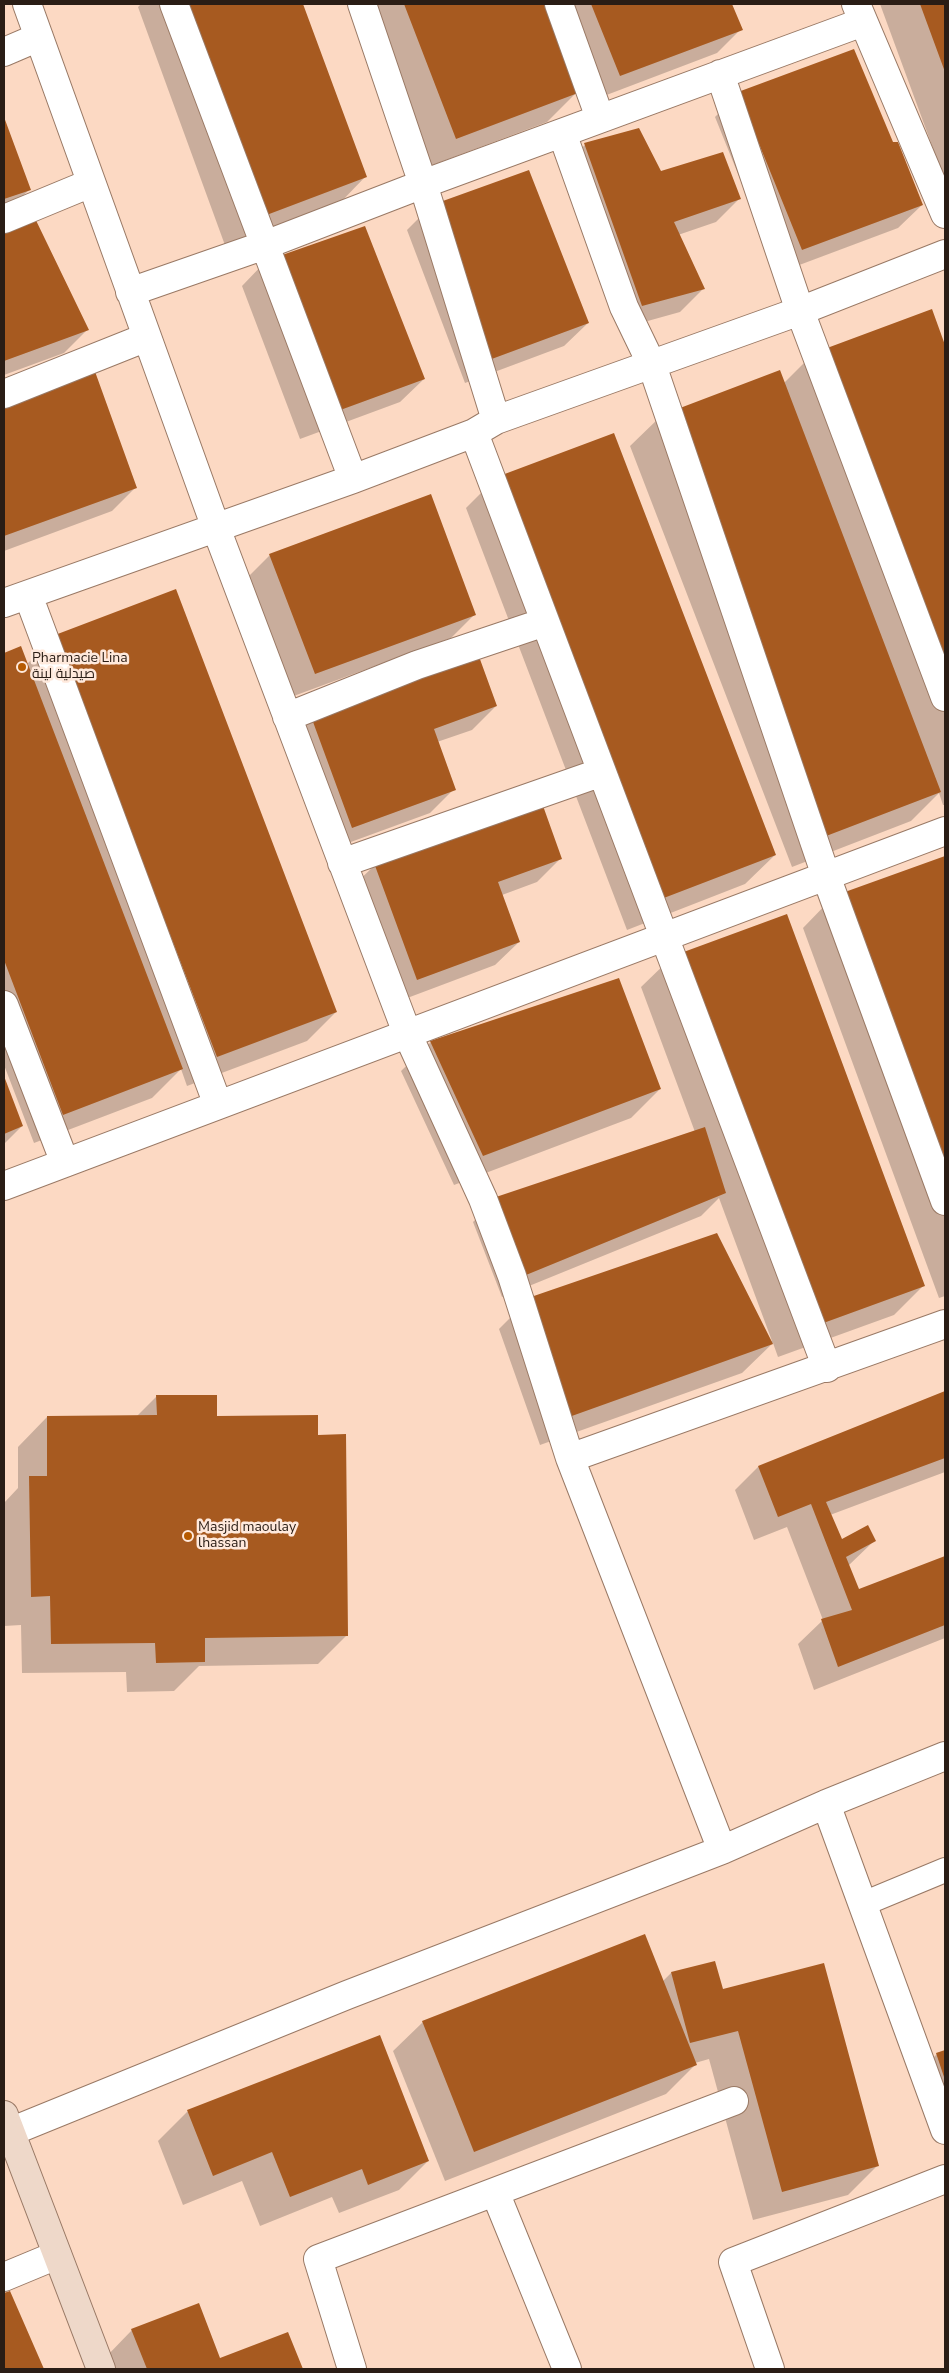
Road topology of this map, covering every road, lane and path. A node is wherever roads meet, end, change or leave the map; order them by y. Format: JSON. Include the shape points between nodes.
{"nodes":[{"id":1,"x":27,"y":4,"type":"edge"},
{"id":2,"x":174,"y":4,"type":"edge"},
{"id":3,"x":362,"y":4,"type":"edge"},
{"id":4,"x":558,"y":4,"type":"edge"},
{"id":5,"x":859,"y":13,"type":"edge"},
{"id":6,"x":39,"y":37,"type":"junction"},
{"id":7,"x":4,"y":52,"type":"edge"},
{"id":8,"x":720,"y":74,"type":"junction"},
{"id":9,"x":600,"y":118,"type":"junction"},
{"id":10,"x":562,"y":133,"type":"junction"},
{"id":11,"x":91,"y":183,"type":"junction"},
{"id":12,"x":423,"y":184,"type":"junction"},
{"id":13,"x":945,"y":214,"type":"edge"},
{"id":14,"x":4,"y":219,"type":"edge"},
{"id":15,"x":265,"y":245,"type":"junction"},
{"id":16,"x":945,"y":254,"type":"edge"},
{"id":17,"x":130,"y":292,"type":"junction"},
{"id":18,"x":800,"y":311,"type":"junction"},
{"id":19,"x":146,"y":337,"type":"junction"},
{"id":20,"x":652,"y":365,"type":"junction"},
{"id":21,"x":4,"y":394,"type":"edge"},
{"id":22,"x":485,"y":426,"type":"junction"},
{"id":23,"x":354,"y":479,"type":"junction"},
{"id":24,"x":216,"y":528,"type":"junction"},
{"id":25,"x":11,"y":597,"type":"edge"},
{"id":26,"x":545,"y":622,"type":"junction"},
{"id":27,"x":945,"y":697,"type":"edge"},
{"id":28,"x":287,"y":717,"type":"junction"},
{"id":29,"x":602,"y":772,"type":"junction"},
{"id":30,"x":945,"y":831,"type":"edge"},
{"id":31,"x":342,"y":864,"type":"junction"},
{"id":32,"x":826,"y":876,"type":"junction"},
{"id":33,"x":665,"y":938,"type":"junction"},
{"id":34,"x":4,"y":1005,"type":"edge"},
{"id":35,"x":407,"y":1034,"type":"junction"},
{"id":36,"x":218,"y":1105,"type":"junction"},
{"id":37,"x":65,"y":1163,"type":"junction"},
{"id":38,"x":4,"y":1186,"type":"edge"},
{"id":39,"x":945,"y":1201,"type":"edge"},
{"id":40,"x":945,"y":1324,"type":"edge"},
{"id":41,"x":827,"y":1368,"type":"junction"},
{"id":42,"x":570,"y":1458,"type":"junction"},
{"id":43,"x":945,"y":1756,"type":"edge"},
{"id":44,"x":826,"y":1804,"type":"junction"},
{"id":45,"x":722,"y":1850,"type":"junction"},
{"id":46,"x":945,"y":1870,"type":"edge"},
{"id":47,"x":862,"y":1904,"type":"junction"},
{"id":48,"x":734,"y":2101,"type":"dead end"},
{"id":49,"x":7,"y":2123,"type":"edge"},
{"id":50,"x":945,"y":2130,"type":"edge"},
{"id":51,"x":945,"y":2179,"type":"edge"},
{"id":52,"x":495,"y":2192,"type":"junction"},
{"id":53,"x":57,"y":2255,"type":"junction"},
{"id":54,"x":4,"y":2277,"type":"edge"},
{"id":55,"x":101,"y":2369,"type":"edge"},
{"id":56,"x":352,"y":2369,"type":"edge"},
{"id":57,"x":567,"y":2369,"type":"edge"},
{"id":58,"x":770,"y":2369,"type":"edge"}],
"edges":[{"from":1,"to":6,"type":"street"},
{"from":2,"to":15,"type":"street"},
{"from":3,"to":12,"type":"street"},
{"from":4,"to":9,"type":"street"},
{"from":5,"to":8,"type":"street"},
{"from":5,"to":13,"type":"street"},
{"from":6,"to":7,"type":"street"},
{"from":6,"to":11,"type":"street"},
{"from":8,"to":9,"type":"street"},
{"from":8,"to":18,"type":"street"},
{"from":9,"to":10,"type":"street"},
{"from":10,"to":12,"type":"street"},
{"from":10,"to":20,"type":"street","via":[[624,307]]},
{"from":11,"to":14,"type":"street"},
{"from":11,"to":17,"type":"street"},
{"from":12,"to":15,"type":"street"},
{"from":12,"to":22,"type":"street"},
{"from":15,"to":17,"type":"street"},
{"from":15,"to":23,"type":"street"},
{"from":16,"to":18,"type":"street"},
{"from":17,"to":19,"type":"street"},
{"from":18,"to":20,"type":"street"},
{"from":18,"to":27,"type":"street"},
{"from":19,"to":21,"type":"street"},
{"from":19,"to":24,"type":"street"},
{"from":20,"to":22,"type":"street"},
{"from":20,"to":32,"type":"street"},
{"from":22,"to":23,"type":"street"},
{"from":22,"to":26,"type":"street"},
{"from":23,"to":24,"type":"street"},
{"from":24,"to":25,"type":"street"},
{"from":24,"to":28,"type":"street"},
{"from":25,"to":36,"type":"street"},
{"from":26,"to":28,"type":"street","via":[[417,665]]},
{"from":26,"to":29,"type":"street"},
{"from":28,"to":31,"type":"street"},
{"from":29,"to":31,"type":"street"},
{"from":29,"to":33,"type":"street"},
{"from":30,"to":32,"type":"street"},
{"from":31,"to":35,"type":"street"},
{"from":32,"to":33,"type":"street"},
{"from":32,"to":39,"type":"street"},
{"from":33,"to":35,"type":"street"},
{"from":33,"to":41,"type":"street"},
{"from":34,"to":37,"type":"street"},
{"from":35,"to":36,"type":"street"},
{"from":35,"to":42,"type":"street","via":[[483,1199],[512,1276]]},
{"from":36,"to":37,"type":"street"},
{"from":37,"to":38,"type":"street"},
{"from":40,"to":41,"type":"street"},
{"from":41,"to":42,"type":"street"},
{"from":42,"to":45,"type":"street"},
{"from":43,"to":44,"type":"street"},
{"from":44,"to":45,"type":"street"},
{"from":44,"to":47,"type":"street"},
{"from":45,"to":49,"type":"street"},
{"from":46,"to":47,"type":"lane"},
{"from":47,"to":50,"type":"street"},
{"from":48,"to":52,"type":"street"},
{"from":49,"to":53,"type":"street"},
{"from":51,"to":58,"type":"street","via":[[733,2262]]},
{"from":52,"to":56,"type":"street","via":[[318,2259]]},
{"from":52,"to":57,"type":"street"},
{"from":53,"to":54,"type":"street"},
{"from":53,"to":55,"type":"street"}]}
